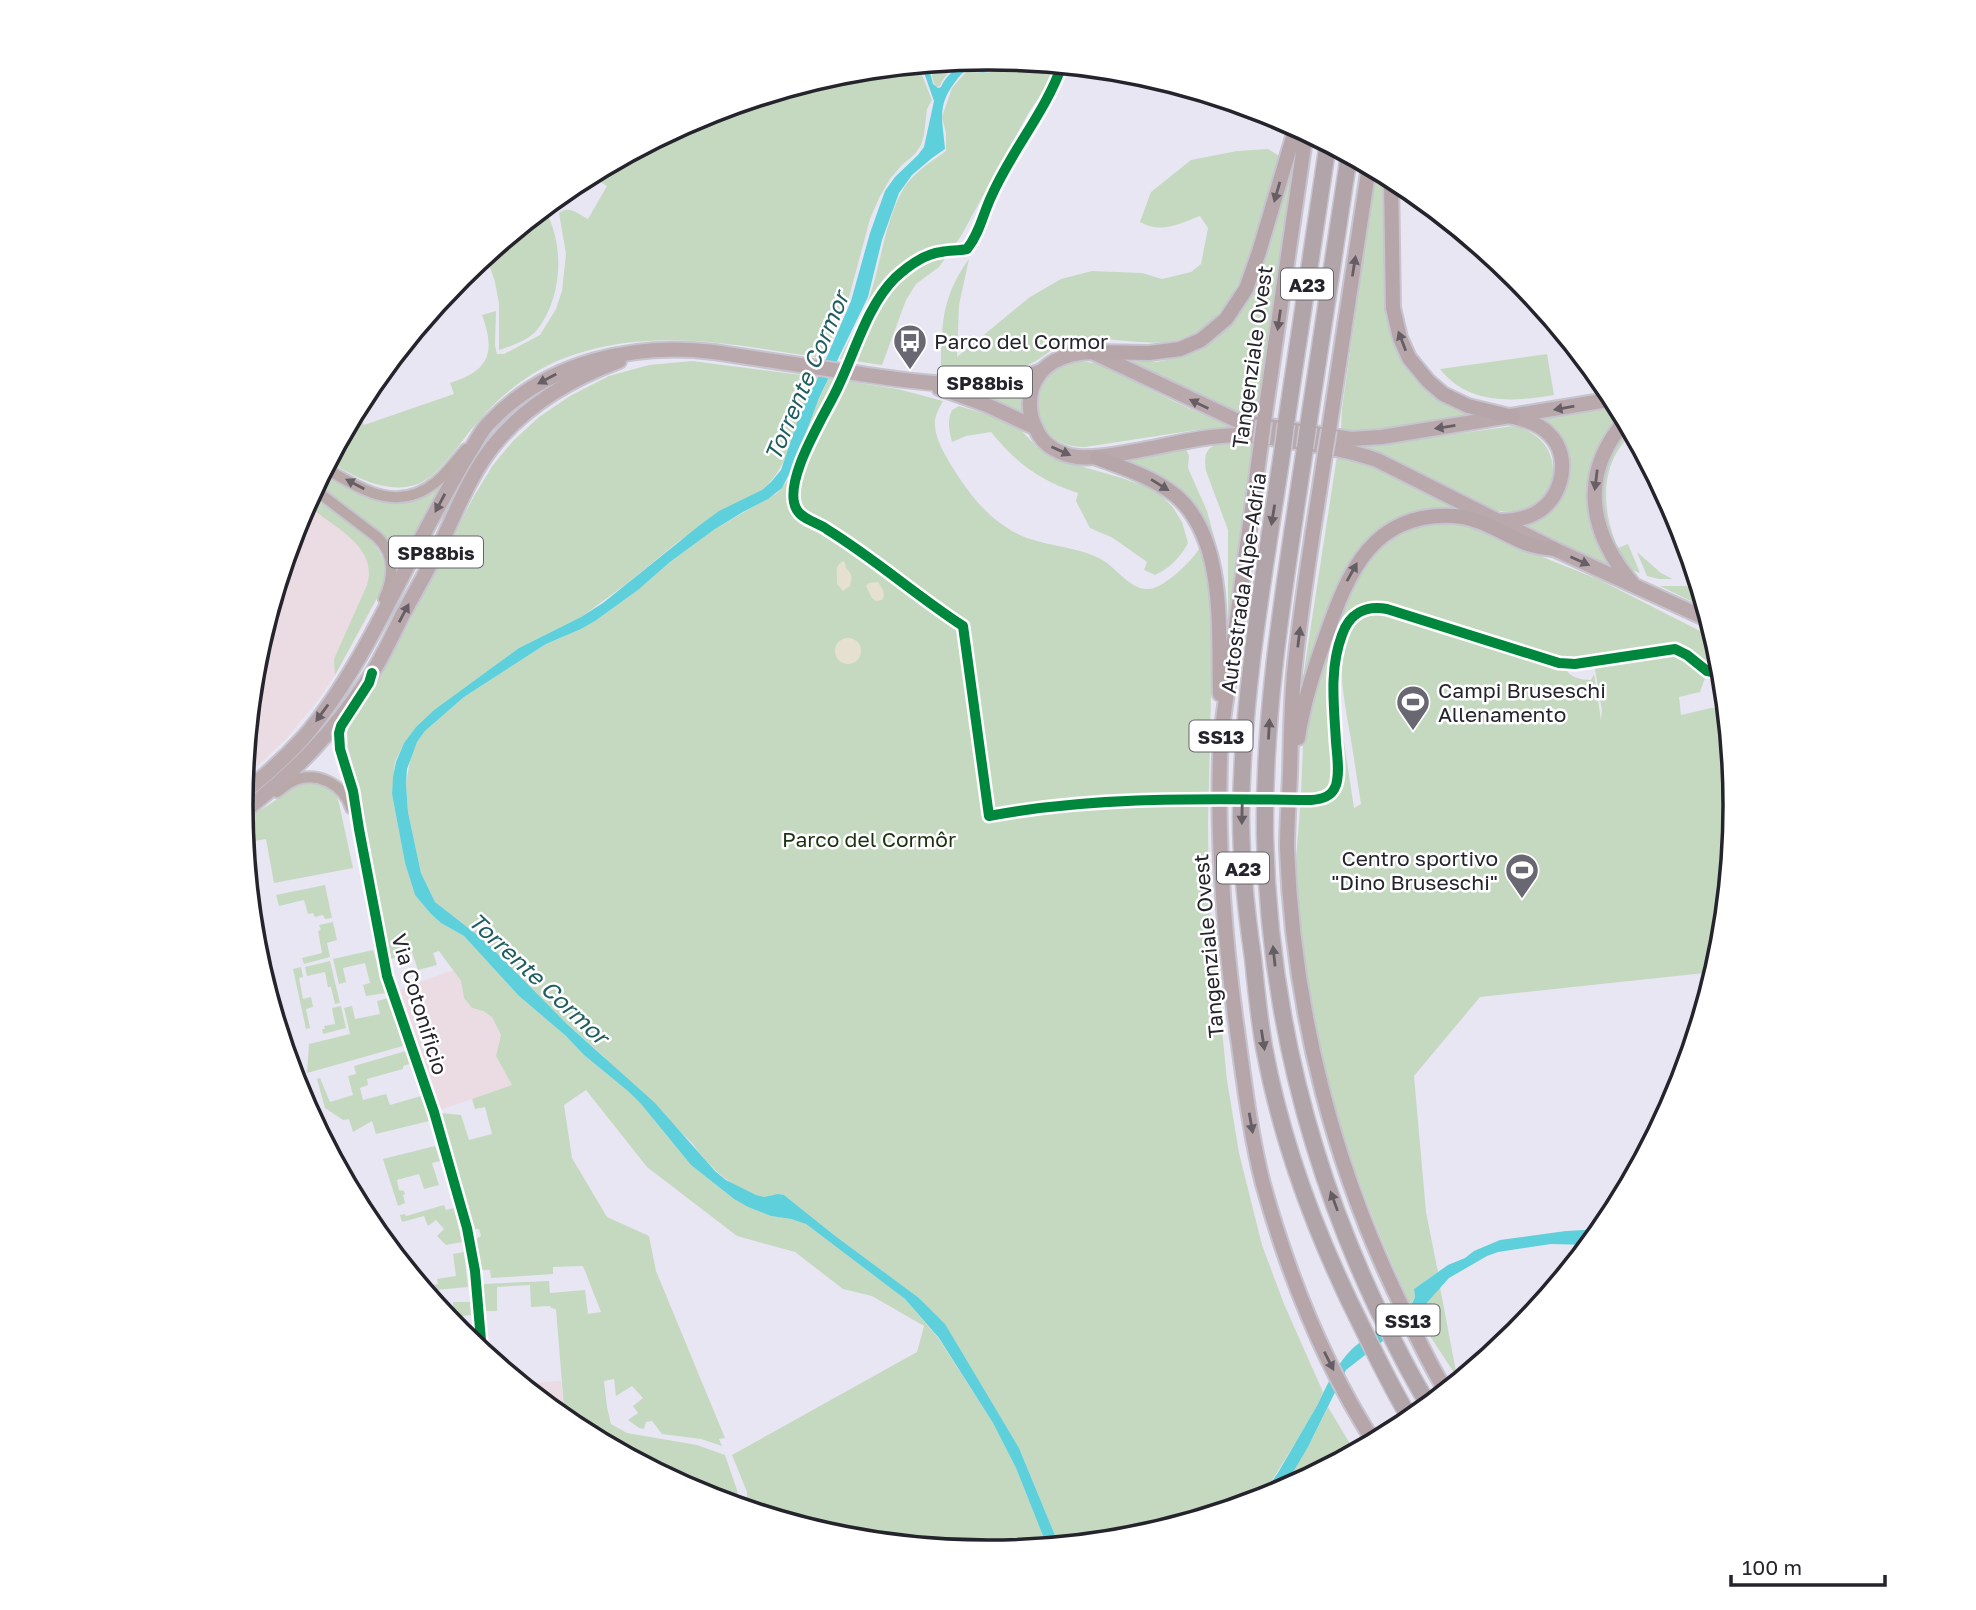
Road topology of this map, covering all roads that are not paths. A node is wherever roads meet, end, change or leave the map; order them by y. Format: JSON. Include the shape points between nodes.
{"nodes":[{"id":1,"x":1293,"y":137,"type":"edge"},
{"id":2,"x":1305,"y":142,"type":"edge"},
{"id":3,"x":1327,"y":153,"type":"edge"},
{"id":4,"x":1348,"y":164,"type":"edge"},
{"id":5,"x":1368,"y":176,"type":"edge"},
{"id":6,"x":1391,"y":191,"type":"edge"},
{"id":7,"x":659,"y":351,"type":"junction"},
{"id":8,"x":1092,"y":352,"type":"junction"},
{"id":9,"x":1042,"y":371,"type":"junction"},
{"id":10,"x":927,"y":383,"type":"junction"},
{"id":11,"x":1602,"y":401,"type":"edge"},
{"id":12,"x":1513,"y":417,"type":"junction"},
{"id":13,"x":488,"y":423,"type":"junction"},
{"id":14,"x":1034,"y":427,"type":"junction"},
{"id":15,"x":1619,"y":429,"type":"edge"},
{"id":16,"x":1097,"y":458,"type":"junction"},
{"id":17,"x":333,"y":473,"type":"edge"},
{"id":18,"x":322,"y":495,"type":"edge"},
{"id":19,"x":1496,"y":521,"type":"junction"},
{"id":20,"x":1554,"y":550,"type":"junction"},
{"id":21,"x":1634,"y":586,"type":"junction"},
{"id":22,"x":1698,"y":615,"type":"edge"},
{"id":23,"x":359,"y":656,"type":"junction"},
{"id":24,"x":372,"y":673,"type":"junction"},
{"id":25,"x":1221,"y":735,"type":"junction"},
{"id":26,"x":254,"y":784,"type":"edge"},
{"id":27,"x":256,"y":802,"type":"junction"},
{"id":28,"x":1289,"y":802,"type":"junction"},
{"id":29,"x":253,"y":804,"type":"edge"},
{"id":30,"x":359,"y":829,"type":"junction"},
{"id":31,"x":481,"y":1337,"type":"edge"},
{"id":32,"x":1441,"y":1383,"type":"edge"},
{"id":33,"x":1424,"y":1396,"type":"edge"},
{"id":34,"x":1405,"y":1410,"type":"edge"},
{"id":35,"x":1369,"y":1433,"type":"edge"}],
"edges":[{"from":1,"to":8,"type":"highway","one_way":true,"via":[[1251,277],[1226,319],[1201,340],[1180,349],[1149,354]]},
{"from":2,"to":25,"type":"highway","name":"Tangenziale Ovest","number":"SS13","one_way":true,"bridge":true},
{"from":3,"to":34,"type":"highway","name":"Autostrada Alpe-Adria","number":"A23","one_way":true,"bridge":true,"via":[[1248,705],[1241,814],[1243,885],[1267,1059],[1302,1187],[1338,1279]]},
{"from":33,"to":4,"type":"highway","name":"Autostrada Alpe-Adria","number":"A23","one_way":true,"bridge":true,"via":[[1357,1265],[1323,1172],[1302,1106],[1276,975],[1269,912],[1265,836],[1269,718]]},
{"from":28,"to":5,"type":"highway","number":"SS13","one_way":true,"bridge":true,"via":[[1294,675]]},
{"from":12,"to":6,"type":"highway","one_way":true,"via":[[1468,407],[1443,394],[1409,358],[1393,309]]},
{"from":7,"to":10,"type":"main road","number":"SP88bis","via":[[697,350]]},
{"from":7,"to":13,"type":"main road","number":"SP88bis","one_way":true,"via":[[615,355],[575,366],[533,387]]},
{"from":24,"to":7,"type":"main road","number":"SP88bis","one_way":true,"via":[[466,486],[493,446],[532,408],[569,382],[622,360]]},
{"from":8,"to":9,"type":"main road","via":[[1064,356]]},
{"from":12,"to":8,"type":"main road","one_way":true,"via":[[1366,439],[1252,424],[1225,416]]},
{"from":9,"to":10,"type":"main road","number":"SP88bis","via":[[993,382]]},
{"from":9,"to":14,"type":"main road","via":[[1031,393]]},
{"from":10,"to":14,"type":"main road","number":"SP88bis"},
{"from":11,"to":12,"type":"main road","one_way":true},
{"from":12,"to":19,"type":"main road","via":[[1540,426],[1555,440],[1560,482],[1553,498],[1538,512]]},
{"from":13,"to":17,"type":"street","one_way":true,"via":[[443,475],[412,495],[376,495]]},
{"from":13,"to":23,"type":"main road","number":"SP88bis","one_way":true},
{"from":14,"to":16,"type":"main road","one_way":true,"via":[[1055,449]]},
{"from":15,"to":21,"type":"main road","one_way":true,"via":[[1600,461],[1595,498],[1606,547]]},
{"from":16,"to":19,"type":"main road","via":[[1236,435],[1340,449],[1377,460]]},
{"from":16,"to":25,"type":"highway","one_way":true,"via":[[1164,488],[1186,506],[1201,530],[1216,592]]},
{"from":18,"to":23,"type":"street","via":[[379,539],[391,563],[392,580]]},
{"from":19,"to":20,"type":"main road"},
{"from":20,"to":21,"type":"main road","one_way":true},
{"from":28,"to":20,"type":"highway","one_way":true,"via":[[1312,675],[1350,574],[1380,537],[1416,520],[1455,516]]},
{"from":21,"to":22,"type":"main road"},
{"from":23,"to":26,"type":"main road","number":"SP88bis","one_way":true,"via":[[305,736]]},
{"from":24,"to":27,"type":"main road","number":"SP88bis","via":[[303,762]]},
{"from":24,"to":30,"type":"street","name":"Via Cotonificio","via":[[339,733]]},
{"from":25,"to":35,"type":"highway","name":"Tangenziale Ovest","number":"SS13","one_way":true,"via":[[1227,953],[1263,1182],[1301,1298]]},
{"from":27,"to":29,"type":"main road","number":"SP88bis"},
{"from":27,"to":30,"type":"street","name":"Via Cotonificio","via":[[291,782],[320,778],[349,799]]},
{"from":28,"to":32,"type":"highway","number":"SS13","via":[[1287,847],[1306,1022],[1334,1131],[1374,1247]]},
{"from":30,"to":31,"type":"street","name":"Via Cotonificio","via":[[387,976],[434,1112],[467,1228]]}]}
